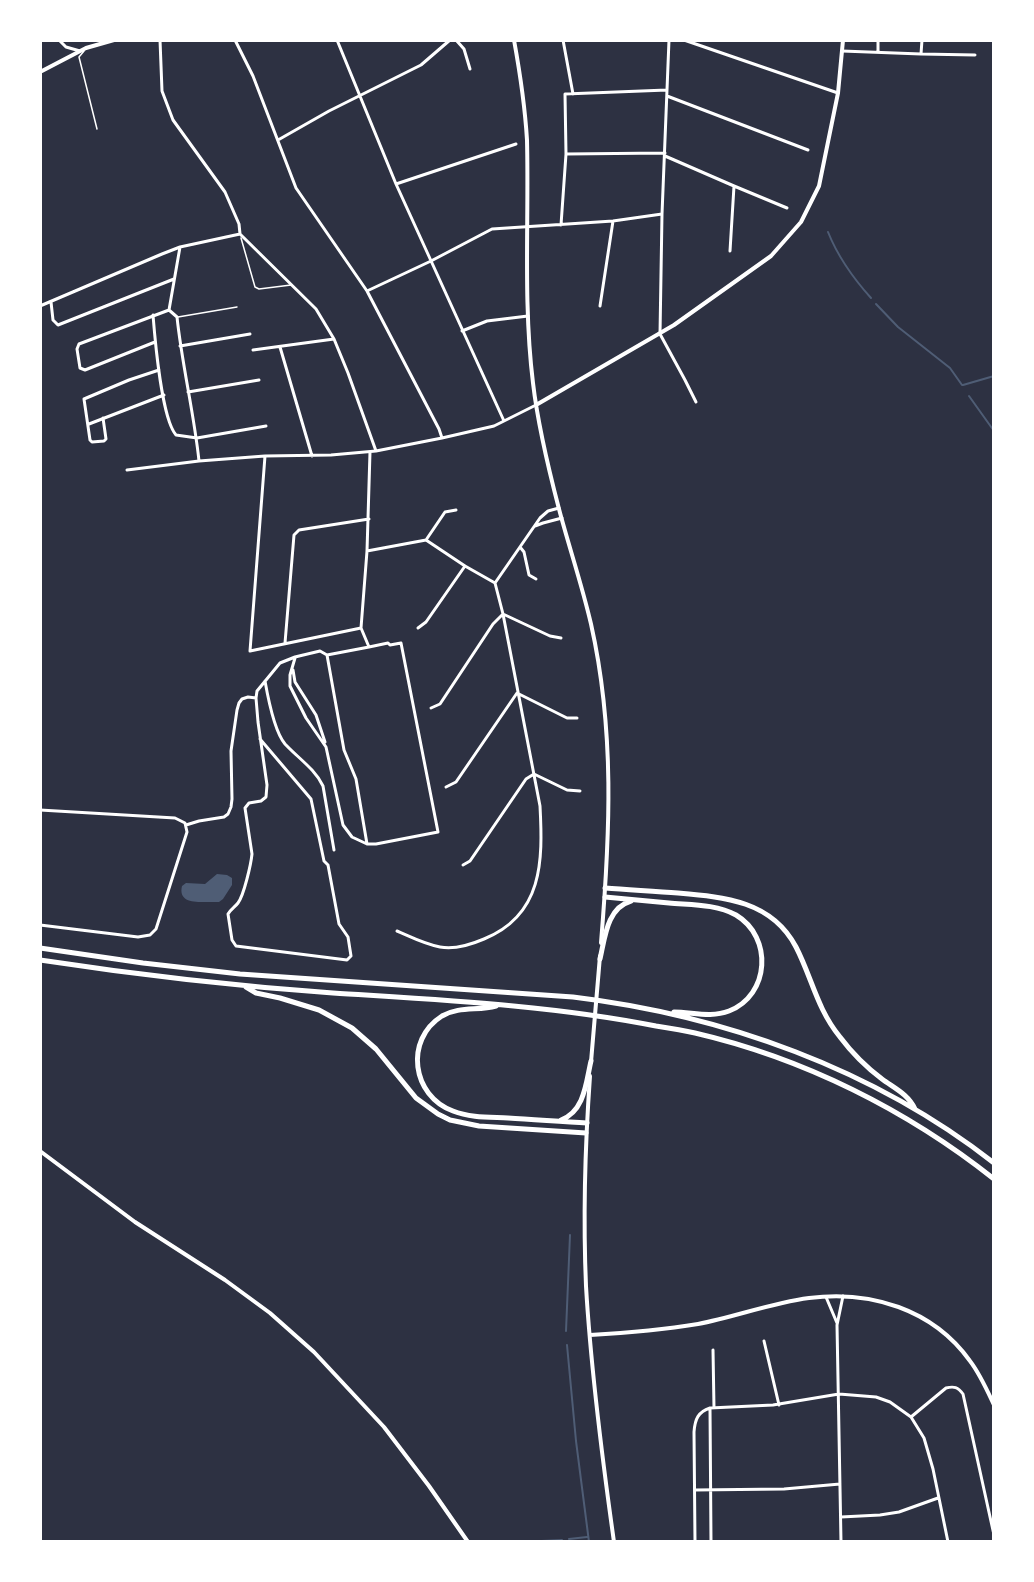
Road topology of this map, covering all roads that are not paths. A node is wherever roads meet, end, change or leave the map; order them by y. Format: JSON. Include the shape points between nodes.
{"nodes":[{"id":1,"x":59,"y":40,"type":"edge"},
{"id":2,"x":114,"y":40,"type":"edge"},
{"id":3,"x":160,"y":40,"type":"edge"},
{"id":4,"x":235,"y":40,"type":"edge"},
{"id":5,"x":337,"y":40,"type":"edge"},
{"id":6,"x":450,"y":40,"type":"edge"},
{"id":7,"x":456,"y":40,"type":"edge"},
{"id":8,"x":514,"y":40,"type":"edge"},
{"id":9,"x":563,"y":40,"type":"edge"},
{"id":10,"x":669,"y":40,"type":"edge"},
{"id":11,"x":684,"y":40,"type":"edge"},
{"id":12,"x":843,"y":40,"type":"edge"},
{"id":13,"x":878,"y":40,"type":"edge"},
{"id":14,"x":922,"y":40,"type":"edge"},
{"id":15,"x":86,"y":48,"type":"junction"},
{"id":16,"x":80,"y":51,"type":"junction"},
{"id":17,"x":842,"y":51,"type":"junction"},
{"id":18,"x":878,"y":52,"type":"junction"},
{"id":19,"x":921,"y":54,"type":"junction"},
{"id":20,"x":975,"y":56,"type":"dead end"},
{"id":21,"x":470,"y":69,"type":"dead end"},
{"id":22,"x":40,"y":72,"type":"edge"},
{"id":23,"x":667,"y":90,"type":"junction"},
{"id":24,"x":838,"y":93,"type":"junction"},
{"id":25,"x":573,"y":94,"type":"junction"},
{"id":26,"x":667,"y":96,"type":"junction"},
{"id":27,"x":361,"y":97,"type":"junction"},
{"id":28,"x":98,"y":129,"type":"dead end"},
{"id":29,"x":278,"y":140,"type":"junction"},
{"id":30,"x":516,"y":144,"type":"dead end"},
{"id":31,"x":808,"y":150,"type":"dead end"},
{"id":32,"x":566,"y":154,"type":"junction"},
{"id":33,"x":665,"y":154,"type":"junction"},
{"id":34,"x":396,"y":184,"type":"junction"},
{"id":35,"x":734,"y":186,"type":"junction"},
{"id":36,"x":788,"y":208,"type":"dead end"},
{"id":37,"x":662,"y":214,"type":"junction"},
{"id":38,"x":613,"y":221,"type":"junction"},
{"id":39,"x":561,"y":225,"type":"junction"},
{"id":40,"x":527,"y":227,"type":"junction"},
{"id":41,"x":240,"y":234,"type":"junction"},
{"id":42,"x":180,"y":248,"type":"junction"},
{"id":43,"x":730,"y":251,"type":"dead end"},
{"id":44,"x":431,"y":261,"type":"junction"},
{"id":45,"x":174,"y":279,"type":"junction"},
{"id":46,"x":292,"y":285,"type":"junction"},
{"id":47,"x":367,"y":291,"type":"junction"},
{"id":48,"x":51,"y":302,"type":"junction"},
{"id":49,"x":40,"y":306,"type":"edge"},
{"id":50,"x":600,"y":306,"type":"dead end"},
{"id":51,"x":237,"y":307,"type":"dead end"},
{"id":52,"x":169,"y":310,"type":"junction"},
{"id":53,"x":153,"y":315,"type":"junction"},
{"id":54,"x":528,"y":316,"type":"junction"},
{"id":55,"x":177,"y":317,"type":"junction"},
{"id":56,"x":462,"y":332,"type":"junction"},
{"id":57,"x":250,"y":334,"type":"dead end"},
{"id":58,"x":660,"y":334,"type":"junction"},
{"id":59,"x":334,"y":339,"type":"junction"},
{"id":60,"x":155,"y":342,"type":"junction"},
{"id":61,"x":180,"y":346,"type":"junction"},
{"id":62,"x":280,"y":346,"type":"junction"},
{"id":63,"x":253,"y":350,"type":"dead end"},
{"id":64,"x":159,"y":370,"type":"junction"},
{"id":65,"x":259,"y":380,"type":"dead end"},
{"id":66,"x":188,"y":392,"type":"junction"},
{"id":67,"x":164,"y":395,"type":"junction"},
{"id":68,"x":696,"y":402,"type":"dead end"},
{"id":69,"x":536,"y":405,"type":"junction"},
{"id":70,"x":103,"y":418,"type":"junction"},
{"id":71,"x":504,"y":421,"type":"junction"},
{"id":72,"x":89,"y":424,"type":"junction"},
{"id":73,"x":266,"y":426,"type":"dead end"},
{"id":74,"x":197,"y":438,"type":"junction"},
{"id":75,"x":442,"y":438,"type":"junction"},
{"id":76,"x":376,"y":451,"type":"junction"},
{"id":77,"x":370,"y":452,"type":"junction"},
{"id":78,"x":265,"y":456,"type":"junction"},
{"id":79,"x":312,"y":456,"type":"junction"},
{"id":80,"x":199,"y":461,"type":"junction"},
{"id":81,"x":127,"y":470,"type":"dead end"},
{"id":82,"x":559,"y":508,"type":"junction"},
{"id":83,"x":456,"y":510,"type":"dead end"},
{"id":84,"x":562,"y":518,"type":"junction"},
{"id":85,"x":369,"y":519,"type":"junction"},
{"id":86,"x":532,"y":530,"type":"junction"},
{"id":87,"x":426,"y":540,"type":"junction"},
{"id":88,"x":520,"y":547,"type":"junction"},
{"id":89,"x":368,"y":551,"type":"junction"},
{"id":90,"x":465,"y":566,"type":"junction"},
{"id":91,"x":536,"y":579,"type":"dead end"},
{"id":92,"x":495,"y":583,"type":"junction"},
{"id":93,"x":503,"y":614,"type":"junction"},
{"id":94,"x":361,"y":628,"type":"junction"},
{"id":95,"x":418,"y":628,"type":"dead end"},
{"id":96,"x":561,"y":638,"type":"dead end"},
{"id":97,"x":285,"y":643,"type":"junction"},
{"id":98,"x":369,"y":647,"type":"junction"},
{"id":99,"x":327,"y":655,"type":"junction"},
{"id":100,"x":295,"y":657,"type":"junction"},
{"id":101,"x":293,"y":665,"type":"junction"},
{"id":102,"x":265,"y":681,"type":"junction"},
{"id":103,"x":517,"y":693,"type":"junction"},
{"id":104,"x":256,"y":698,"type":"junction"},
{"id":105,"x":431,"y":708,"type":"dead end"},
{"id":106,"x":577,"y":718,"type":"dead end"},
{"id":107,"x":260,"y":739,"type":"junction"},
{"id":108,"x":326,"y":747,"type":"junction"},
{"id":109,"x":534,"y":774,"type":"junction"},
{"id":110,"x":446,"y":787,"type":"dead end"},
{"id":111,"x":580,"y":791,"type":"dead end"},
{"id":112,"x":40,"y":810,"type":"edge"},
{"id":113,"x":186,"y":825,"type":"junction"},
{"id":114,"x":367,"y":844,"type":"junction"},
{"id":115,"x":334,"y":850,"type":"dead end"},
{"id":116,"x":463,"y":865,"type":"dead end"},
{"id":117,"x":605,"y":888,"type":"junction"},
{"id":118,"x":605,"y":897,"type":"junction"},
{"id":119,"x":636,"y":900,"type":"junction"},
{"id":120,"x":40,"y":925,"type":"edge"},
{"id":121,"x":396,"y":931,"type":"dead end"},
{"id":122,"x":40,"y":948,"type":"edge"},
{"id":123,"x":600,"y":959,"type":"junction"},
{"id":124,"x":40,"y":960,"type":"edge"},
{"id":125,"x":245,"y":986,"type":"junction"},
{"id":126,"x":499,"y":1005,"type":"junction"},
{"id":127,"x":669,"y":1013,"type":"junction"},
{"id":128,"x":591,"y":1061,"type":"junction"},
{"id":129,"x":916,"y":1110,"type":"junction"},
{"id":130,"x":558,"y":1121,"type":"junction"},
{"id":131,"x":587,"y":1123,"type":"junction"},
{"id":132,"x":586,"y":1133,"type":"junction"},
{"id":133,"x":40,"y":1151,"type":"edge"},
{"id":134,"x":993,"y":1163,"type":"edge"},
{"id":135,"x":993,"y":1179,"type":"edge"},
{"id":136,"x":843,"y":1296,"type":"junction"},
{"id":137,"x":826,"y":1297,"type":"junction"},
{"id":138,"x":837,"y":1325,"type":"junction"},
{"id":139,"x":590,"y":1335,"type":"junction"},
{"id":140,"x":764,"y":1341,"type":"dead end"},
{"id":141,"x":713,"y":1350,"type":"dead end"},
{"id":142,"x":839,"y":1394,"type":"junction"},
{"id":143,"x":779,"y":1405,"type":"junction"},
{"id":144,"x":993,"y":1405,"type":"edge"},
{"id":145,"x":712,"y":1408,"type":"junction"},
{"id":146,"x":911,"y":1417,"type":"junction"},
{"id":147,"x":840,"y":1485,"type":"junction"},
{"id":148,"x":711,"y":1490,"type":"junction"},
{"id":149,"x":694,"y":1491,"type":"junction"},
{"id":150,"x":938,"y":1498,"type":"junction"},
{"id":151,"x":841,"y":1517,"type":"junction"},
{"id":152,"x":993,"y":1535,"type":"edge"},
{"id":153,"x":468,"y":1542,"type":"edge"},
{"id":154,"x":614,"y":1542,"type":"edge"},
{"id":155,"x":695,"y":1542,"type":"edge"},
{"id":156,"x":711,"y":1542,"type":"edge"},
{"id":157,"x":841,"y":1542,"type":"edge"},
{"id":158,"x":948,"y":1542,"type":"edge"}],
"edges":[{"from":1,"to":16,"type":"street"},
{"from":2,"to":15,"type":"street"},
{"from":3,"to":41,"type":"street","via":[[162,91],[173,120],[225,192],[240,224]]},
{"from":4,"to":29,"type":"street"},
{"from":5,"to":27,"type":"street"},
{"from":6,"to":27,"type":"street","via":[[421,65]]},
{"from":7,"to":21,"type":"street","via":[[464,49]]},
{"from":8,"to":40,"type":"street","via":[[526,139]]},
{"from":9,"to":25,"type":"street"},
{"from":10,"to":23,"type":"street"},
{"from":11,"to":24,"type":"street"},
{"from":12,"to":17,"type":"street"},
{"from":13,"to":18,"type":"street"},
{"from":14,"to":19,"type":"street"},
{"from":15,"to":16,"type":"street"},
{"from":15,"to":28,"type":"lane","via":[[79,57]]},
{"from":16,"to":22,"type":"street"},
{"from":17,"to":18,"type":"street"},
{"from":17,"to":24,"type":"street"},
{"from":18,"to":19,"type":"street"},
{"from":19,"to":20,"type":"street"},
{"from":23,"to":25,"type":"street"},
{"from":23,"to":26,"type":"street"},
{"from":24,"to":58,"type":"street","via":[[819,186],[801,222],[771,256]]},
{"from":25,"to":32,"type":"street","via":[[565,94]]},
{"from":26,"to":31,"type":"street"},
{"from":26,"to":33,"type":"street"},
{"from":27,"to":29,"type":"street"},
{"from":27,"to":34,"type":"street"},
{"from":29,"to":47,"type":"street","via":[[296,188]]},
{"from":30,"to":34,"type":"street"},
{"from":32,"to":33,"type":"street"},
{"from":32,"to":39,"type":"street"},
{"from":33,"to":35,"type":"street"},
{"from":33,"to":37,"type":"street"},
{"from":34,"to":44,"type":"street"},
{"from":35,"to":36,"type":"street"},
{"from":35,"to":43,"type":"street"},
{"from":37,"to":38,"type":"street"},
{"from":37,"to":58,"type":"street"},
{"from":38,"to":39,"type":"street"},
{"from":38,"to":50,"type":"street"},
{"from":39,"to":40,"type":"street"},
{"from":40,"to":44,"type":"street","via":[[492,229]]},
{"from":40,"to":54,"type":"street"},
{"from":41,"to":42,"type":"street"},
{"from":41,"to":46,"type":"street"},
{"from":41,"to":46,"type":"lane","via":[[255,287]]},
{"from":42,"to":45,"type":"street"},
{"from":42,"to":48,"type":"street"},
{"from":44,"to":47,"type":"street"},
{"from":44,"to":56,"type":"street"},
{"from":45,"to":48,"type":"street","via":[[58,325],[53,320]]},
{"from":45,"to":52,"type":"street"},
{"from":46,"to":59,"type":"street","via":[[316,309]]},
{"from":47,"to":75,"type":"street"},
{"from":48,"to":49,"type":"street"},
{"from":51,"to":55,"type":"lane"},
{"from":52,"to":53,"type":"street"},
{"from":52,"to":55,"type":"street"},
{"from":53,"to":60,"type":"street"},
{"from":53,"to":60,"type":"street","via":[[79,344],[76,349],[80,368],[85,370]]},
{"from":54,"to":56,"type":"street","via":[[488,321]]},
{"from":54,"to":69,"type":"street"},
{"from":55,"to":61,"type":"street"},
{"from":56,"to":71,"type":"street"},
{"from":57,"to":61,"type":"street"},
{"from":58,"to":68,"type":"street"},
{"from":58,"to":69,"type":"street"},
{"from":59,"to":62,"type":"street"},
{"from":59,"to":76,"type":"street"},
{"from":60,"to":64,"type":"street"},
{"from":61,"to":66,"type":"street"},
{"from":62,"to":63,"type":"street"},
{"from":62,"to":79,"type":"street"},
{"from":64,"to":67,"type":"street"},
{"from":64,"to":72,"type":"street","via":[[84,399]]},
{"from":65,"to":66,"type":"street"},
{"from":66,"to":74,"type":"street"},
{"from":67,"to":70,"type":"street"},
{"from":67,"to":74,"type":"street","via":[[171,429],[176,435]]},
{"from":69,"to":71,"type":"street"},
{"from":69,"to":82,"type":"street"},
{"from":70,"to":72,"type":"street"},
{"from":70,"to":72,"type":"street","via":[[107,435],[104,441],[90,440]]},
{"from":71,"to":75,"type":"street"},
{"from":73,"to":74,"type":"street"},
{"from":74,"to":80,"type":"street"},
{"from":75,"to":76,"type":"street"},
{"from":76,"to":77,"type":"street"},
{"from":77,"to":79,"type":"street"},
{"from":77,"to":85,"type":"street"},
{"from":78,"to":79,"type":"street"},
{"from":78,"to":80,"type":"street"},
{"from":78,"to":97,"type":"street","via":[[250,651]]},
{"from":80,"to":81,"type":"street"},
{"from":82,"to":84,"type":"street"},
{"from":82,"to":86,"type":"street","via":[[544,514]]},
{"from":83,"to":87,"type":"street","via":[[445,512]]},
{"from":84,"to":86,"type":"street"},
{"from":84,"to":117,"type":"street","via":[[591,624],[604,709],[609,802]]},
{"from":85,"to":89,"type":"street"},
{"from":85,"to":97,"type":"street","via":[[299,530],[294,535]]},
{"from":86,"to":88,"type":"street"},
{"from":87,"to":89,"type":"street"},
{"from":87,"to":90,"type":"street"},
{"from":88,"to":91,"type":"street","via":[[525,552],[529,575]]},
{"from":88,"to":92,"type":"street"},
{"from":89,"to":94,"type":"street"},
{"from":90,"to":92,"type":"street"},
{"from":90,"to":95,"type":"street"},
{"from":92,"to":93,"type":"street"},
{"from":93,"to":96,"type":"street"},
{"from":93,"to":103,"type":"street"},
{"from":93,"to":105,"type":"street","via":[[440,704]]},
{"from":94,"to":97,"type":"street"},
{"from":94,"to":98,"type":"street"},
{"from":98,"to":99,"type":"street"},
{"from":98,"to":114,"type":"street","via":[[401,643],[438,832]]},
{"from":99,"to":100,"type":"street","via":[[320,651]]},
{"from":99,"to":114,"type":"street","via":[[344,750],[356,779]]},
{"from":100,"to":101,"type":"street"},
{"from":100,"to":102,"type":"street","via":[[280,663]]},
{"from":101,"to":108,"type":"street","via":[[295,682],[316,715]]},
{"from":101,"to":108,"type":"street","via":[[290,686]]},
{"from":102,"to":104,"type":"street"},
{"from":102,"to":115,"type":"street","via":[[284,742],[323,786]]},
{"from":103,"to":106,"type":"street","via":[[567,718]]},
{"from":103,"to":109,"type":"street"},
{"from":103,"to":110,"type":"street","via":[[456,782]]},
{"from":104,"to":107,"type":"street"},
{"from":104,"to":113,"type":"street","via":[[242,699],[237,710],[228,814]]},
{"from":107,"to":107,"type":"street","via":[[312,799],[339,924],[348,936],[351,956],[347,960],[233,944],[228,914],[240,901],[252,854],[245,808],[266,797]]},
{"from":108,"to":114,"type":"street","via":[[343,825],[352,837]]},
{"from":109,"to":111,"type":"street","via":[[567,790]]},
{"from":109,"to":116,"type":"street","via":[[526,779],[470,861]]},
{"from":109,"to":121,"type":"street","via":[[541,824],[538,874],[530,899],[518,918],[492,936],[457,947],[440,947]]},
{"from":112,"to":113,"type":"street","via":[[175,818]]},
{"from":113,"to":120,"type":"street","via":[[186,837],[156,929],[150,935],[138,937]]},
{"from":117,"to":118,"type":"street"},
{"from":117,"to":129,"type":"highway","via":[[725,898],[770,917],[796,947],[832,1028],[864,1064],[910,1099]]},
{"from":118,"to":119,"type":"highway"},
{"from":118,"to":123,"type":"street"},
{"from":119,"to":123,"type":"highway","via":[[614,912]]},
{"from":119,"to":127,"type":"highway","via":[[729,911],[752,929],[758,939],[762,970],[759,981],[738,1006],[717,1014]]},
{"from":122,"to":127,"type":"highway","via":[[240,974],[573,997]]},
{"from":123,"to":128,"type":"street"},
{"from":124,"to":125,"type":"highway"},
{"from":125,"to":126,"type":"highway"},
{"from":125,"to":132,"type":"highway","via":[[256,993],[319,1010],[352,1028],[376,1049],[416,1098],[450,1120],[479,1126]]},
{"from":126,"to":130,"type":"highway","via":[[454,1011],[436,1020],[420,1043],[420,1080],[436,1102],[462,1114]]},
{"from":126,"to":135,"type":"highway","via":[[618,1018],[693,1032],[765,1053],[812,1071],[910,1121]]},
{"from":127,"to":129,"type":"highway","via":[[815,1059]]},
{"from":128,"to":130,"type":"highway","via":[[579,1106]]},
{"from":128,"to":131,"type":"street"},
{"from":129,"to":134,"type":"highway"},
{"from":130,"to":131,"type":"highway"},
{"from":131,"to":132,"type":"street"},
{"from":132,"to":139,"type":"street","via":[[585,1238]]},
{"from":133,"to":153,"type":"street","via":[[135,1222],[243,1293],[314,1352],[384,1427]]},
{"from":136,"to":137,"type":"street"},
{"from":136,"to":138,"type":"street"},
{"from":136,"to":144,"type":"street","via":[[893,1304],[934,1325],[972,1363]]},
{"from":137,"to":138,"type":"street"},
{"from":137,"to":139,"type":"street","via":[[699,1323]]},
{"from":138,"to":142,"type":"street"},
{"from":139,"to":154,"type":"street"},
{"from":140,"to":143,"type":"street"},
{"from":141,"to":145,"type":"street"},
{"from":142,"to":143,"type":"street"},
{"from":142,"to":146,"type":"street","via":[[876,1397]]},
{"from":142,"to":147,"type":"street"},
{"from":143,"to":145,"type":"street"},
{"from":145,"to":148,"type":"street"},
{"from":145,"to":149,"type":"street","via":[[698,1415],[695,1425]]},
{"from":146,"to":150,"type":"street","via":[[924,1438]]},
{"from":146,"to":152,"type":"street","via":[[946,1388],[952,1386],[963,1394]]},
{"from":147,"to":148,"type":"street"},
{"from":147,"to":151,"type":"street"},
{"from":148,"to":149,"type":"street"},
{"from":148,"to":156,"type":"street"},
{"from":149,"to":155,"type":"street"},
{"from":150,"to":151,"type":"street","via":[[899,1512]]},
{"from":150,"to":158,"type":"street"},
{"from":151,"to":157,"type":"street"}]}
